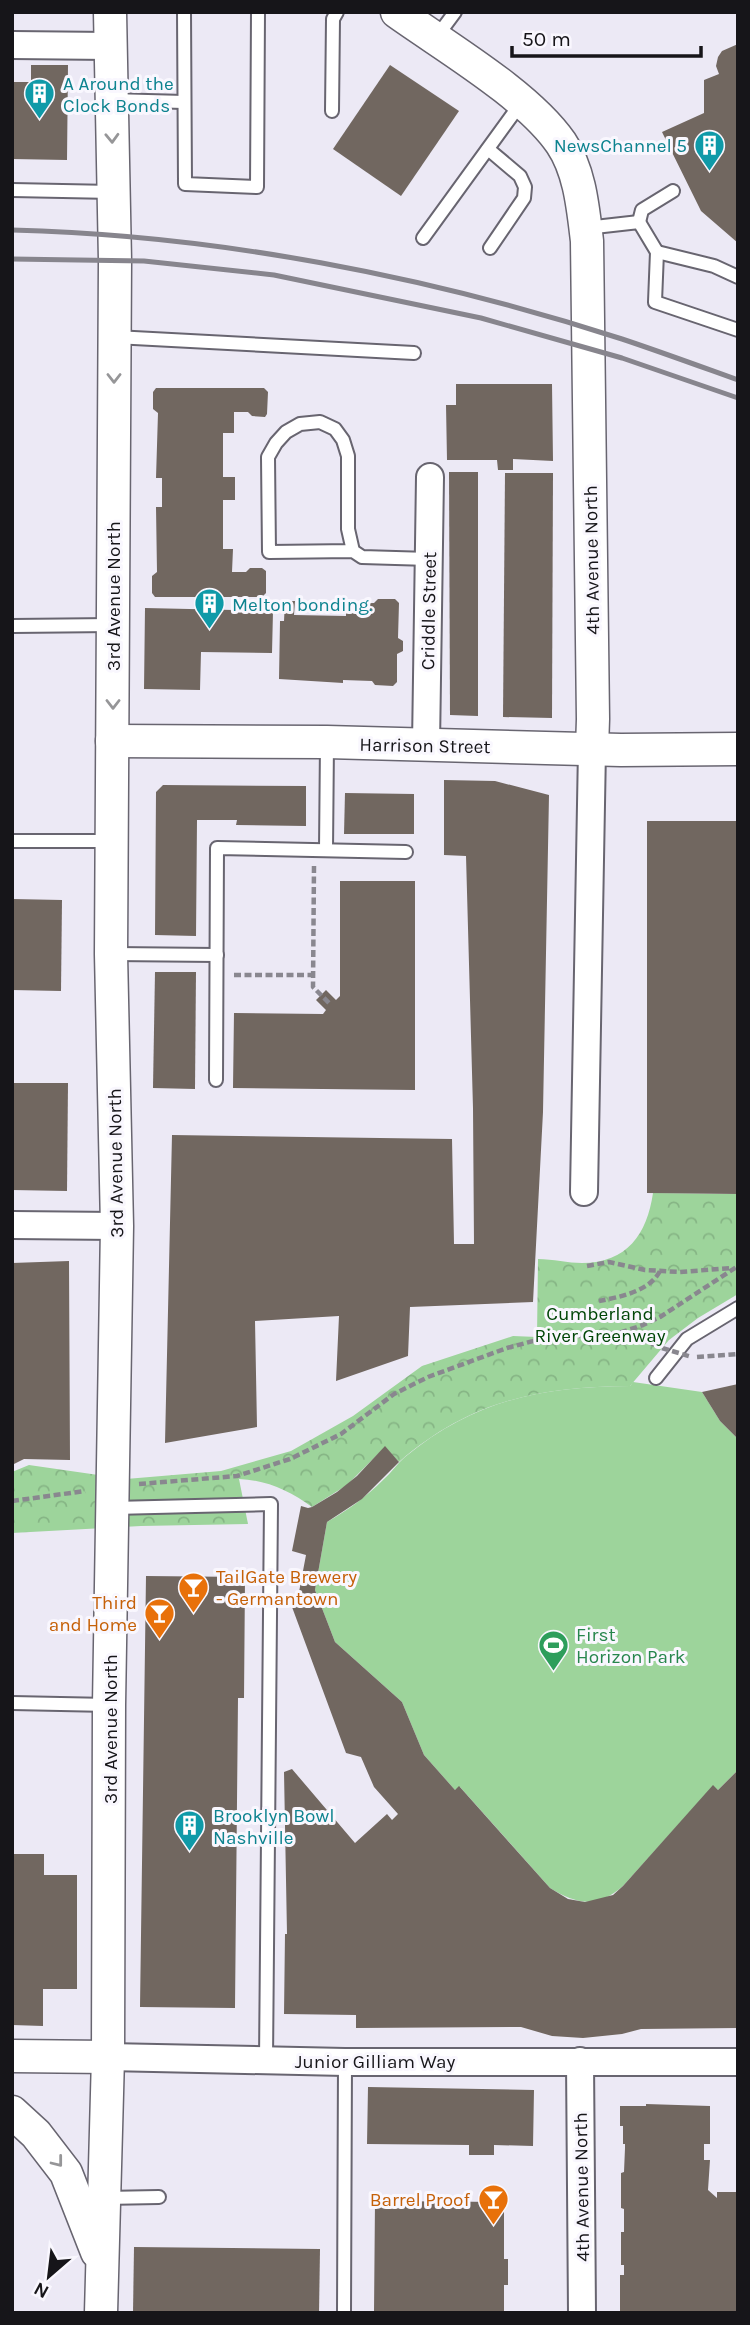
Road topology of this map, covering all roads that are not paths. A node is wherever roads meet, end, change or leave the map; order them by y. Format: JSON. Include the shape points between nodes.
{"nodes":[{"id":1,"x":110,"y":12,"type":"edge"},
{"id":2,"x":184,"y":12,"type":"edge"},
{"id":3,"x":258,"y":12,"type":"edge"},
{"id":4,"x":337,"y":12,"type":"edge"},
{"id":5,"x":397,"y":12,"type":"edge"},
{"id":6,"x":455,"y":12,"type":"edge"},
{"id":7,"x":435,"y":39,"type":"junction"},
{"id":8,"x":12,"y":45,"type":"edge"},
{"id":9,"x":110,"y":46,"type":"junction"},
{"id":10,"x":110,"y":100,"type":"junction"},
{"id":11,"x":184,"y":102,"type":"junction"},
{"id":12,"x":521,"y":103,"type":"junction"},
{"id":13,"x":332,"y":111,"type":"dead end"},
{"id":14,"x":488,"y":149,"type":"junction"},
{"id":15,"x":12,"y":190,"type":"edge"},
{"id":16,"x":673,"y":191,"type":"dead end"},
{"id":17,"x":113,"y":192,"type":"junction"},
{"id":18,"x":639,"y":222,"type":"junction"},
{"id":19,"x":585,"y":228,"type":"junction"},
{"id":20,"x":423,"y":238,"type":"dead end"},
{"id":21,"x":490,"y":248,"type":"dead end"},
{"id":22,"x":657,"y":252,"type":"junction"},
{"id":23,"x":738,"y":277,"type":"edge"},
{"id":24,"x":738,"y":330,"type":"edge"},
{"id":25,"x":114,"y":337,"type":"junction"},
{"id":26,"x":414,"y":353,"type":"dead end"},
{"id":27,"x":430,"y":477,"type":"dead end"},
{"id":28,"x":353,"y":551,"type":"junction"},
{"id":29,"x":429,"y":559,"type":"junction"},
{"id":30,"x":113,"y":625,"type":"junction"},
{"id":31,"x":12,"y":626,"type":"edge"},
{"id":32,"x":113,"y":741,"type":"junction"},
{"id":33,"x":327,"y":742,"type":"junction"},
{"id":34,"x":426,"y":745,"type":"junction"},
{"id":35,"x":592,"y":749,"type":"junction"},
{"id":36,"x":738,"y":750,"type":"edge"},
{"id":37,"x":12,"y":841,"type":"edge"},
{"id":38,"x":111,"y":841,"type":"junction"},
{"id":39,"x":320,"y":850,"type":"junction"},
{"id":40,"x":406,"y":852,"type":"dead end"},
{"id":41,"x":111,"y":954,"type":"junction"},
{"id":42,"x":217,"y":955,"type":"junction"},
{"id":43,"x":216,"y":1080,"type":"dead end"},
{"id":44,"x":584,"y":1192,"type":"dead end"},
{"id":45,"x":12,"y":1225,"type":"edge"},
{"id":46,"x":117,"y":1226,"type":"junction"},
{"id":47,"x":738,"y":1308,"type":"edge"},
{"id":48,"x":656,"y":1378,"type":"dead end"},
{"id":49,"x":113,"y":1497,"type":"junction"},
{"id":50,"x":12,"y":1703,"type":"edge"},
{"id":51,"x":109,"y":1705,"type":"junction"},
{"id":52,"x":12,"y":2056,"type":"edge"},
{"id":53,"x":107,"y":2057,"type":"junction"},
{"id":54,"x":266,"y":2060,"type":"junction"},
{"id":55,"x":580,"y":2061,"type":"junction"},
{"id":56,"x":345,"y":2062,"type":"junction"},
{"id":57,"x":738,"y":2062,"type":"edge"},
{"id":58,"x":12,"y":2112,"type":"edge"},
{"id":59,"x":159,"y":2197,"type":"dead end"},
{"id":60,"x":104,"y":2198,"type":"junction"},
{"id":61,"x":103,"y":2268,"type":"junction"},
{"id":62,"x":101,"y":2313,"type":"edge"},
{"id":63,"x":344,"y":2313,"type":"edge"},
{"id":64,"x":582,"y":2313,"type":"edge"}],
"edges":[{"from":1,"to":9,"type":"street","name":"3rd Avenue North"},
{"from":2,"to":11,"type":"lane"},
{"from":3,"to":11,"type":"lane","via":[[257,187],[185,184]]},
{"from":4,"to":13,"type":"lane","via":[[332,19]]},
{"from":5,"to":7,"type":"street","name":"4th Avenue North"},
{"from":6,"to":7,"type":"lane"},
{"from":7,"to":12,"type":"street","name":"4th Avenue North"},
{"from":8,"to":9,"type":"street"},
{"from":9,"to":10,"type":"street","name":"3rd Avenue North"},
{"from":10,"to":11,"type":"lane"},
{"from":10,"to":17,"type":"street","name":"3rd Avenue North","one_way":true},
{"from":12,"to":14,"type":"lane"},
{"from":12,"to":19,"type":"street","name":"4th Avenue North","via":[[561,144],[580,188]]},
{"from":14,"to":20,"type":"lane"},
{"from":14,"to":21,"type":"lane","via":[[520,176],[525,187],[524,198]]},
{"from":15,"to":17,"type":"lane"},
{"from":16,"to":18,"type":"lane","via":[[642,210]]},
{"from":17,"to":25,"type":"street","name":"3rd Avenue North"},
{"from":18,"to":19,"type":"lane"},
{"from":18,"to":22,"type":"lane"},
{"from":19,"to":35,"type":"street","name":"4th Avenue North"},
{"from":22,"to":23,"type":"lane"},
{"from":22,"to":24,"type":"lane","via":[[654,302]]},
{"from":25,"to":26,"type":"lane"},
{"from":25,"to":30,"type":"street","name":"3rd Avenue North","one_way":true},
{"from":27,"to":29,"type":"street","name":"Criddle Street"},
{"from":28,"to":28,"type":"lane","via":[[348,529],[348,456],[343,440],[335,429],[320,422],[300,424],[286,432],[268,457],[269,552]]},
{"from":28,"to":29,"type":"lane","via":[[362,557]]},
{"from":29,"to":34,"type":"street","name":"Criddle Street"},
{"from":30,"to":31,"type":"lane"},
{"from":30,"to":32,"type":"street","name":"3rd Avenue North","one_way":true},
{"from":32,"to":33,"type":"street","name":"Harrison Street"},
{"from":32,"to":38,"type":"street","name":"3rd Avenue North"},
{"from":33,"to":34,"type":"street","name":"Harrison Street"},
{"from":33,"to":39,"type":"lane"},
{"from":34,"to":35,"type":"street","name":"Harrison Street"},
{"from":35,"to":36,"type":"street","name":"Harrison Street"},
{"from":35,"to":44,"type":"street","name":"4th Avenue North"},
{"from":37,"to":38,"type":"lane"},
{"from":38,"to":41,"type":"street","name":"3rd Avenue North"},
{"from":39,"to":40,"type":"lane"},
{"from":39,"to":42,"type":"lane","via":[[217,848]]},
{"from":41,"to":42,"type":"lane"},
{"from":41,"to":46,"type":"street","name":"3rd Avenue North"},
{"from":42,"to":43,"type":"lane"},
{"from":45,"to":46,"type":"street"},
{"from":46,"to":49,"type":"street","name":"3rd Avenue North"},
{"from":47,"to":48,"type":"lane","via":[[687,1339]]},
{"from":49,"to":51,"type":"street","name":"3rd Avenue North"},
{"from":49,"to":54,"type":"lane","via":[[271,1504]]},
{"from":50,"to":51,"type":"lane"},
{"from":51,"to":53,"type":"street","name":"3rd Avenue North"},
{"from":52,"to":53,"type":"street","name":"Junior Gilliam Way"},
{"from":53,"to":54,"type":"street","name":"Junior Gilliam Way"},
{"from":53,"to":60,"type":"street","name":"3rd Avenue North"},
{"from":54,"to":56,"type":"street","name":"Junior Gilliam Way"},
{"from":55,"to":56,"type":"street","name":"Junior Gilliam Way"},
{"from":55,"to":57,"type":"street","name":"Junior Gilliam Way"},
{"from":55,"to":64,"type":"street","name":"4th Avenue North"},
{"from":56,"to":63,"type":"lane"},
{"from":58,"to":61,"type":"street","one_way":true,"via":[[66,2173]]},
{"from":59,"to":60,"type":"lane"},
{"from":60,"to":61,"type":"street","name":"3rd Avenue North"},
{"from":61,"to":62,"type":"street","name":"3rd Avenue North"}]}
